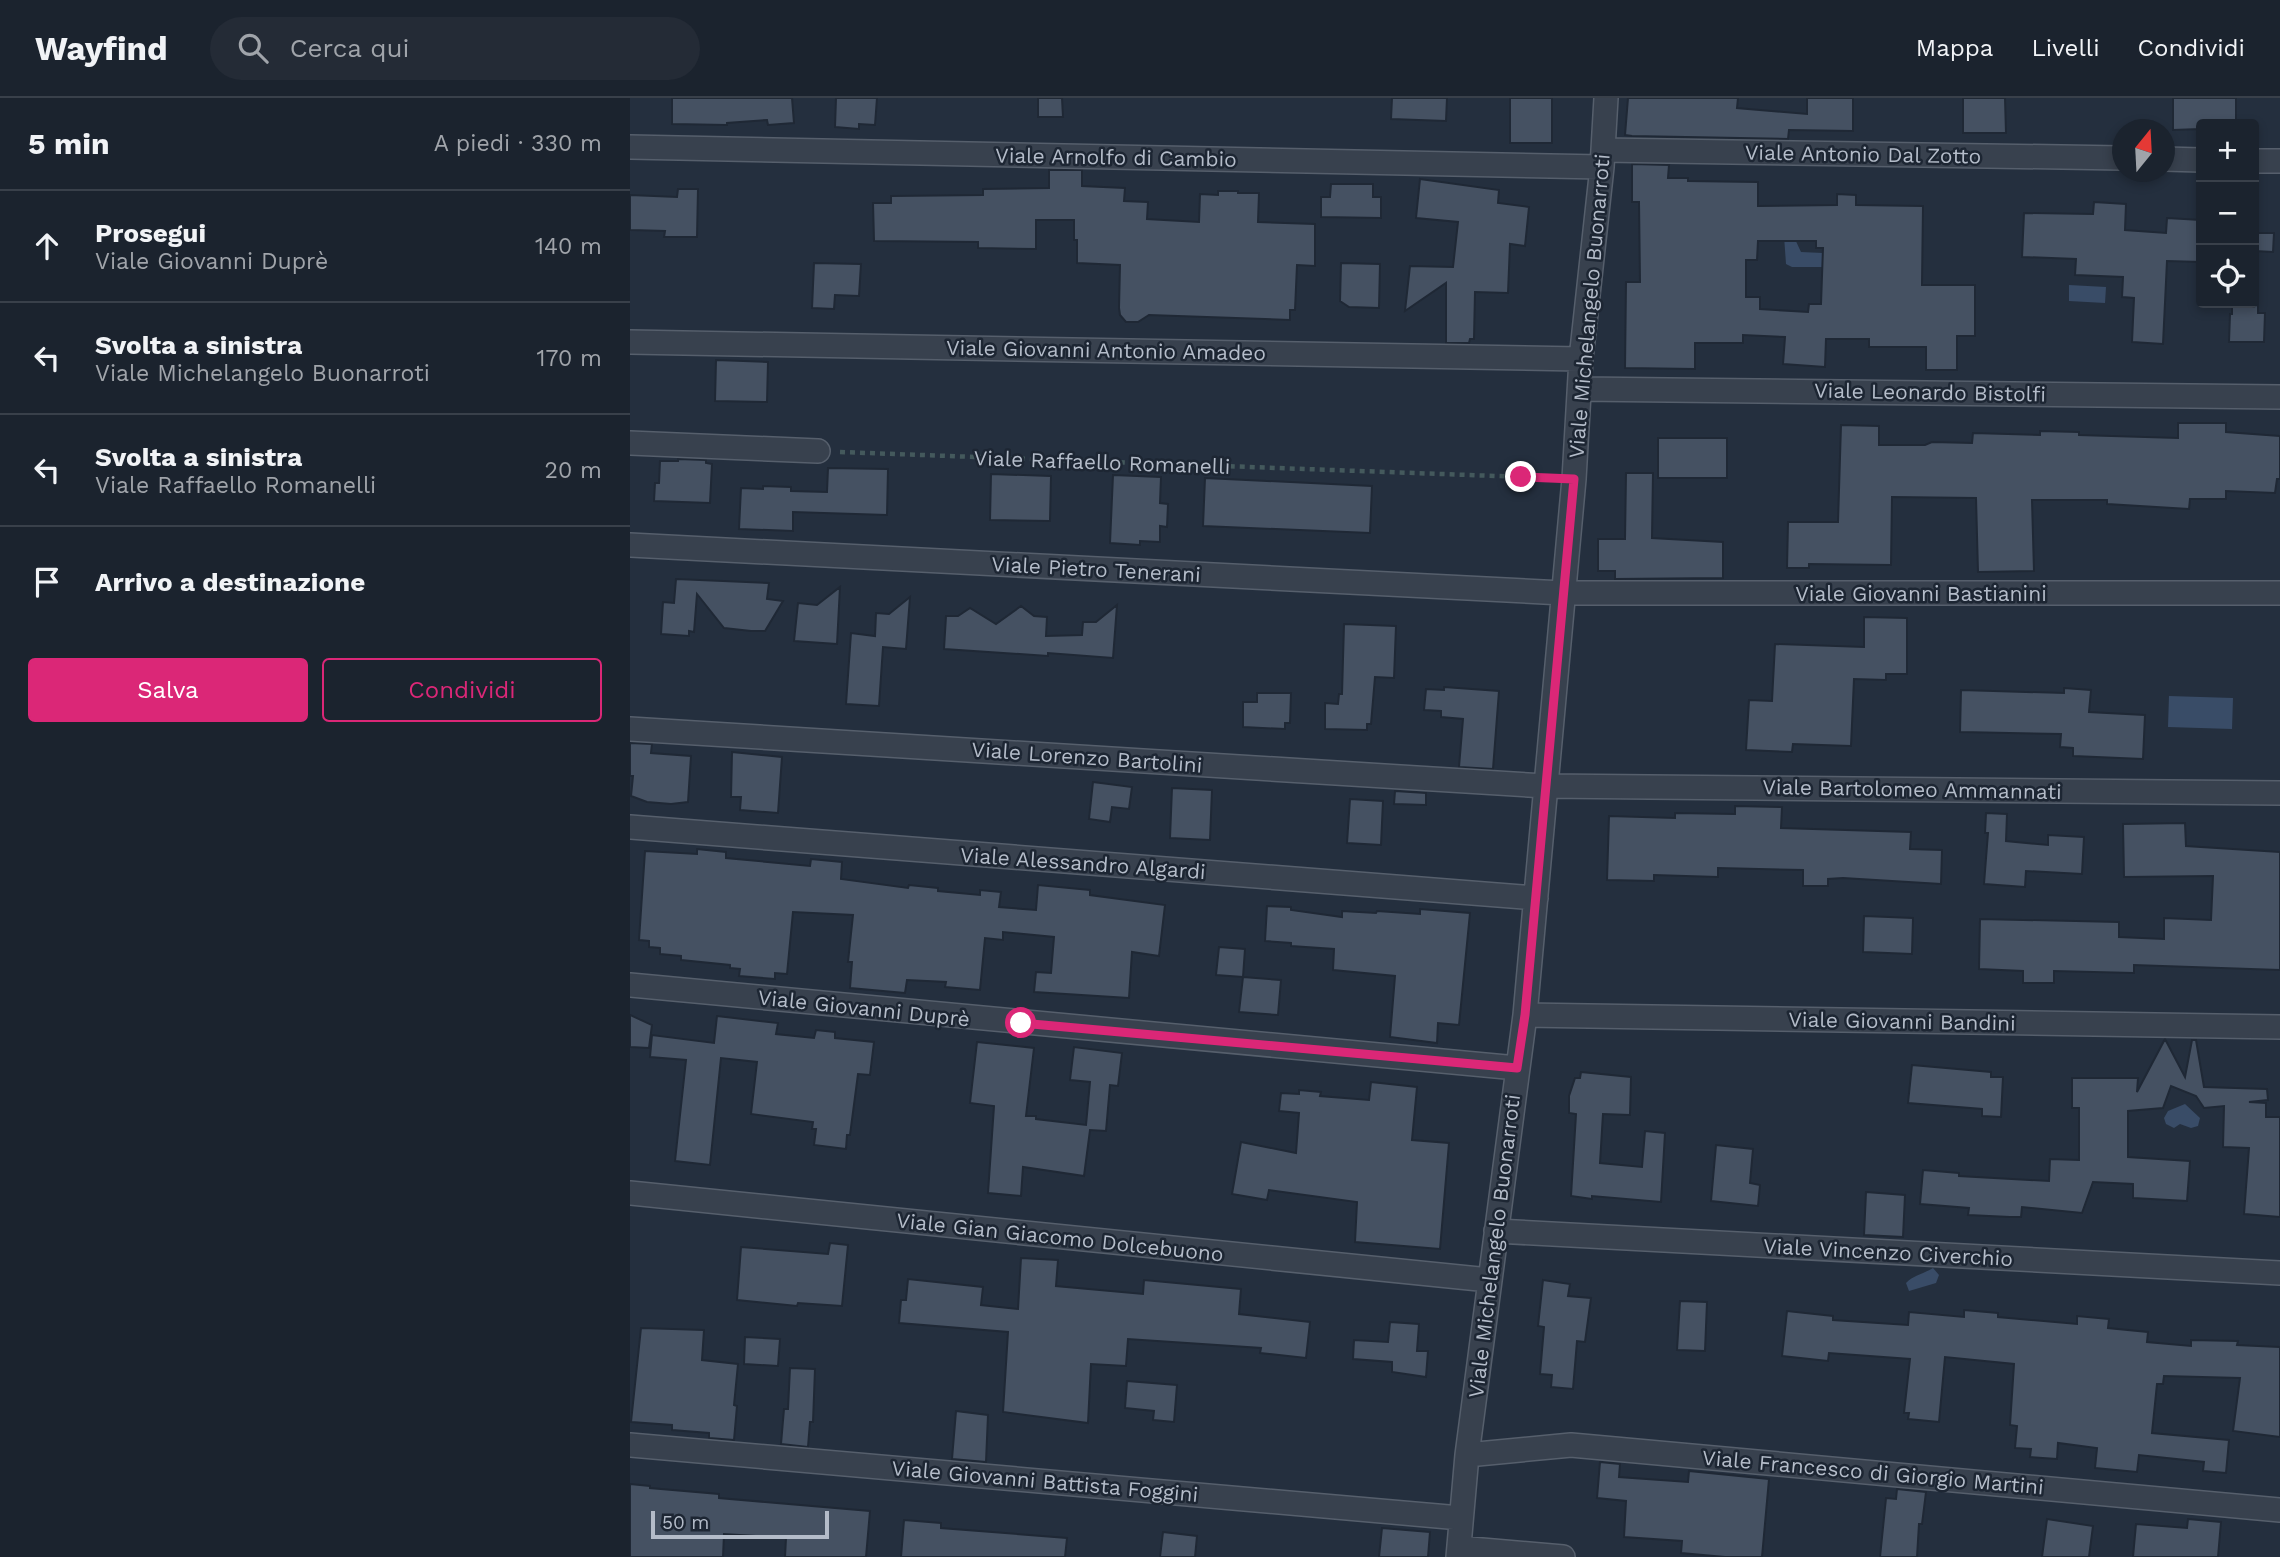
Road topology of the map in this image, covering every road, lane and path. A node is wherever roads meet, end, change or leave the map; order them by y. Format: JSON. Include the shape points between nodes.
{"nodes":[{"id":1,"x":1606,"y":98,"type":"edge"},
{"id":2,"x":630,"y":147,"type":"edge"},
{"id":3,"x":1603,"y":159,"type":"junction"},
{"id":4,"x":2112,"y":159,"type":"edge"},
{"id":5,"x":2175,"y":159,"type":"edge"},
{"id":6,"x":2196,"y":160,"type":"edge"},
{"id":7,"x":2259,"y":161,"type":"edge"},
{"id":8,"x":2280,"y":161,"type":"edge"},
{"id":9,"x":630,"y":342,"type":"edge"},
{"id":10,"x":1581,"y":359,"type":"junction"},
{"id":11,"x":1580,"y":389,"type":"junction"},
{"id":12,"x":2280,"y":397,"type":"edge"},
{"id":13,"x":630,"y":443,"type":"edge"},
{"id":14,"x":818,"y":451,"type":"joint"},
{"id":15,"x":1574,"y":479,"type":"junction"},
{"id":16,"x":630,"y":545,"type":"edge"},
{"id":17,"x":1563,"y":593,"type":"junction"},
{"id":18,"x":2280,"y":593,"type":"edge"},
{"id":19,"x":630,"y":729,"type":"edge"},
{"id":20,"x":1545,"y":786,"type":"junction"},
{"id":21,"x":2280,"y":793,"type":"edge"},
{"id":22,"x":630,"y":827,"type":"edge"},
{"id":23,"x":1536,"y":898,"type":"junction"},
{"id":24,"x":630,"y":985,"type":"edge"},
{"id":25,"x":1525,"y":1015,"type":"junction"},
{"id":26,"x":2280,"y":1027,"type":"edge"},
{"id":27,"x":1517,"y":1068,"type":"junction"},
{"id":28,"x":630,"y":1193,"type":"edge"},
{"id":29,"x":1496,"y":1231,"type":"junction"},
{"id":30,"x":2280,"y":1273,"type":"edge"},
{"id":31,"x":1489,"y":1280,"type":"junction"},
{"id":32,"x":630,"y":1445,"type":"edge"},
{"id":33,"x":1467,"y":1455,"type":"junction"},
{"id":34,"x":2280,"y":1510,"type":"edge"},
{"id":35,"x":1460,"y":1518,"type":"junction"},
{"id":36,"x":1458,"y":1553,"type":"edge"},
{"id":37,"x":1563,"y":1557,"type":"edge"}],
"edges":[{"from":1,"to":3,"type":"street","name":"Viale Michelangelo Buonarroti"},
{"from":2,"to":3,"type":"street","name":"Viale Arnolfo di Cambio"},
{"from":3,"to":4,"type":"street","name":"Viale Antonio Dal Zotto"},
{"from":3,"to":10,"type":"street","name":"Viale Michelangelo Buonarroti"},
{"from":5,"to":6,"type":"street"},
{"from":7,"to":8,"type":"street"},
{"from":9,"to":10,"type":"street","name":"Viale Giovanni Antonio Amadeo"},
{"from":10,"to":11,"type":"street","name":"Viale Michelangelo Buonarroti"},
{"from":11,"to":12,"type":"street","name":"Viale Leonardo Bistolfi"},
{"from":11,"to":15,"type":"street","name":"Viale Michelangelo Buonarroti"},
{"from":13,"to":14,"type":"street"},
{"from":14,"to":15,"type":"path","name":"Viale Raffaello Romanelli"},
{"from":15,"to":17,"type":"street","name":"Viale Michelangelo Buonarroti"},
{"from":16,"to":17,"type":"street","name":"Viale Pietro Tenerani"},
{"from":17,"to":18,"type":"street","name":"Viale Giovanni Bastianini"},
{"from":17,"to":20,"type":"street","name":"Viale Michelangelo Buonarroti"},
{"from":19,"to":20,"type":"street","name":"Viale Lorenzo Bartolini"},
{"from":20,"to":21,"type":"street","name":"Viale Bartolomeo Ammannati"},
{"from":20,"to":23,"type":"street","name":"Viale Michelangelo Buonarroti"},
{"from":22,"to":23,"type":"street","name":"Viale Alessandro Algardi"},
{"from":23,"to":25,"type":"street","name":"Viale Michelangelo Buonarroti"},
{"from":24,"to":27,"type":"street","name":"Viale Giovanni Duprè"},
{"from":25,"to":26,"type":"street","name":"Viale Giovanni Bandini"},
{"from":25,"to":27,"type":"street","name":"Viale Michelangelo Buonarroti"},
{"from":27,"to":29,"type":"street","name":"Viale Michelangelo Buonarroti"},
{"from":28,"to":31,"type":"street","name":"Viale Gian Giacomo Dolcebuono"},
{"from":29,"to":30,"type":"street","name":"Viale Vincenzo Civerchio"},
{"from":29,"to":31,"type":"street","name":"Viale Michelangelo Buonarroti"},
{"from":31,"to":33,"type":"street","name":"Viale Michelangelo Buonarroti"},
{"from":32,"to":35,"type":"street","name":"Viale Giovanni Battista Foggini"},
{"from":33,"to":34,"type":"street","name":"Viale Francesco di Giorgio Martini","via":[[1571,1445]]},
{"from":33,"to":35,"type":"street","name":"Viale Michelangelo Buonarroti"},
{"from":35,"to":36,"type":"street","name":"Viale Michelangelo Buonarroti"},
{"from":36,"to":37,"type":"street"}]}
